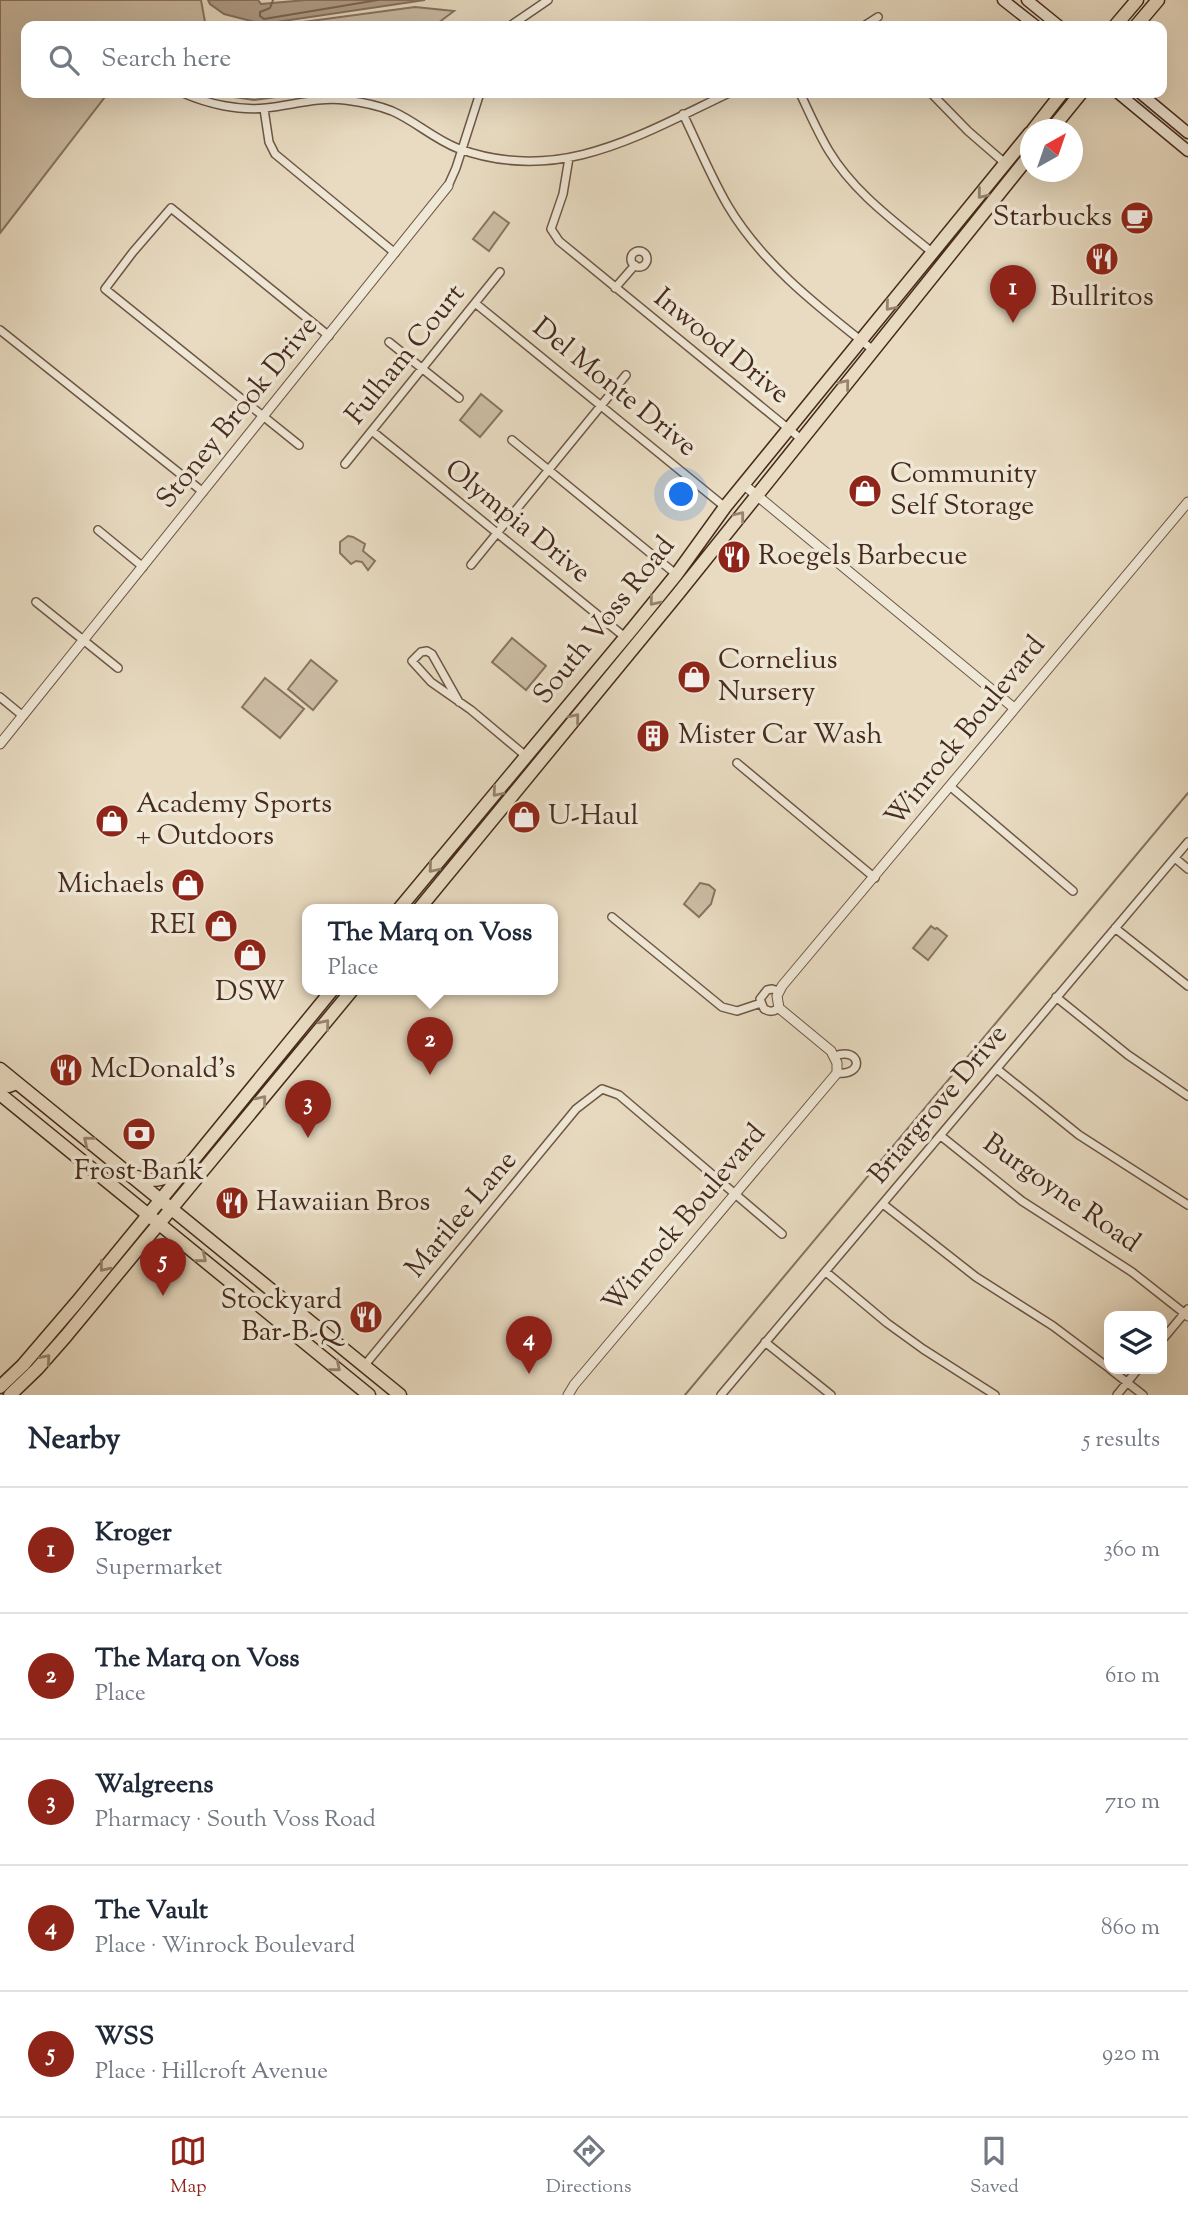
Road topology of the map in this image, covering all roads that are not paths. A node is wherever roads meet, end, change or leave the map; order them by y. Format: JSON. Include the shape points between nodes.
{"nodes":[{"id":1,"x":548,"y":0,"type":"edge"},
{"id":2,"x":1003,"y":0,"type":"edge"},
{"id":3,"x":1027,"y":0,"type":"edge"},
{"id":4,"x":1137,"y":0,"type":"edge"},
{"id":5,"x":1158,"y":0,"type":"edge"},
{"id":6,"x":877,"y":17,"type":"dead end"},
{"id":7,"x":517,"y":21,"type":"edge"},
{"id":8,"x":871,"y":21,"type":"edge"},
{"id":9,"x":1030,"y":21,"type":"edge"},
{"id":10,"x":1053,"y":21,"type":"edge"},
{"id":11,"x":1119,"y":21,"type":"edge"},
{"id":12,"x":1140,"y":21,"type":"edge"},
{"id":13,"x":197,"y":98,"type":"edge"},
{"id":14,"x":478,"y":98,"type":"edge"},
{"id":15,"x":718,"y":98,"type":"edge"},
{"id":16,"x":802,"y":98,"type":"edge"},
{"id":17,"x":936,"y":98,"type":"edge"},
{"id":18,"x":1058,"y":98,"type":"edge"},
{"id":19,"x":1077,"y":98,"type":"edge"},
{"id":20,"x":1124,"y":98,"type":"edge"},
{"id":21,"x":1146,"y":98,"type":"edge"},
{"id":22,"x":264,"y":109,"type":"junction"},
{"id":23,"x":683,"y":114,"type":"junction"},
{"id":24,"x":1041,"y":119,"type":"edge"},
{"id":25,"x":1060,"y":119,"type":"edge"},
{"id":26,"x":1188,"y":133,"type":"edge"},
{"id":27,"x":1020,"y":146,"type":"edge"},
{"id":28,"x":1184,"y":148,"type":"edge"},
{"id":29,"x":462,"y":150,"type":"junction"},
{"id":30,"x":569,"y":158,"type":"junction"},
{"id":31,"x":1006,"y":164,"type":"junction"},
{"id":32,"x":1020,"y":169,"type":"edge"},
{"id":33,"x":1017,"y":173,"type":"junction"},
{"id":34,"x":448,"y":186,"type":"joint"},
{"id":35,"x":395,"y":253,"type":"junction"},
{"id":36,"x":934,"y":254,"type":"junction"},
{"id":37,"x":945,"y":262,"type":"junction"},
{"id":38,"x":635,"y":265,"type":"dead end"},
{"id":39,"x":500,"y":272,"type":"dead end"},
{"id":40,"x":615,"y":288,"type":"junction"},
{"id":41,"x":475,"y":303,"type":"junction"},
{"id":42,"x":0,"y":330,"type":"edge"},
{"id":43,"x":329,"y":336,"type":"junction"},
{"id":44,"x":861,"y":341,"type":"junction"},
{"id":45,"x":389,"y":342,"type":"dead end"},
{"id":46,"x":873,"y":350,"type":"junction"},
{"id":47,"x":422,"y":368,"type":"junction"},
{"id":48,"x":626,"y":375,"type":"dead end"},
{"id":49,"x":459,"y":398,"type":"dead end"},
{"id":50,"x":813,"y":398,"type":"junction"},
{"id":51,"x":601,"y":406,"type":"junction"},
{"id":52,"x":826,"y":408,"type":"junction"},
{"id":53,"x":264,"y":416,"type":"junction"},
{"id":54,"x":788,"y":429,"type":"junction"},
{"id":55,"x":372,"y":431,"type":"junction"},
{"id":56,"x":801,"y":439,"type":"junction"},
{"id":57,"x":512,"y":440,"type":"dead end"},
{"id":58,"x":299,"y":445,"type":"dead end"},
{"id":59,"x":345,"y":464,"type":"dead end"},
{"id":60,"x":548,"y":470,"type":"junction"},
{"id":61,"x":743,"y":484,"type":"junction"},
{"id":62,"x":203,"y":492,"type":"junction"},
{"id":63,"x":756,"y":495,"type":"junction"},
{"id":64,"x":1188,"y":502,"type":"edge"},
{"id":65,"x":725,"y":508,"type":"junction"},
{"id":66,"x":98,"y":530,"type":"dead end"},
{"id":67,"x":497,"y":533,"type":"junction"},
{"id":68,"x":471,"y":565,"type":"dead end"},
{"id":69,"x":143,"y":567,"type":"junction"},
{"id":70,"x":681,"y":579,"type":"junction"},
{"id":71,"x":36,"y":602,"type":"dead end"},
{"id":72,"x":84,"y":640,"type":"junction"},
{"id":73,"x":630,"y":641,"type":"junction"},
{"id":74,"x":118,"y":668,"type":"dead end"},
{"id":75,"x":0,"y":697,"type":"edge"},
{"id":76,"x":459,"y":702,"type":"junction"},
{"id":77,"x":1014,"y":708,"type":"junction"},
{"id":78,"x":23,"y":716,"type":"junction"},
{"id":79,"x":0,"y":744,"type":"edge"},
{"id":80,"x":532,"y":761,"type":"junction"},
{"id":81,"x":737,"y":763,"type":"dead end"},
{"id":82,"x":951,"y":788,"type":"junction"},
{"id":83,"x":467,"y":828,"type":"junction"},
{"id":84,"x":478,"y":837,"type":"junction"},
{"id":85,"x":1188,"y":842,"type":"edge"},
{"id":86,"x":1175,"y":858,"type":"junction"},
{"id":87,"x":1188,"y":869,"type":"edge"},
{"id":88,"x":875,"y":878,"type":"junction"},
{"id":89,"x":1073,"y":891,"type":"dead end"},
{"id":90,"x":411,"y":894,"type":"junction"},
{"id":91,"x":403,"y":904,"type":"edge"},
{"id":92,"x":419,"y":904,"type":"edge"},
{"id":93,"x":423,"y":904,"type":"edge"},
{"id":94,"x":612,"y":916,"type":"dead end"},
{"id":95,"x":1115,"y":928,"type":"junction"},
{"id":96,"x":1188,"y":986,"type":"edge"},
{"id":97,"x":779,"y":990,"type":"junction"},
{"id":98,"x":328,"y":995,"type":"edge"},
{"id":99,"x":348,"y":995,"type":"edge"},
{"id":100,"x":1056,"y":997,"type":"junction"},
{"id":101,"x":761,"y":1003,"type":"junction"},
{"id":102,"x":779,"y":1008,"type":"junction"},
{"id":103,"x":294,"y":1037,"type":"junction"},
{"id":104,"x":306,"y":1047,"type":"junction"},
{"id":105,"x":835,"y":1056,"type":"junction"},
{"id":106,"x":0,"y":1069,"type":"edge"},
{"id":107,"x":997,"y":1069,"type":"junction"},
{"id":108,"x":837,"y":1073,"type":"junction"},
{"id":109,"x":0,"y":1082,"type":"edge"},
{"id":110,"x":17,"y":1083,"type":"junction"},
{"id":111,"x":0,"y":1094,"type":"edge"},
{"id":112,"x":1188,"y":1096,"type":"edge"},
{"id":113,"x":38,"y":1100,"type":"junction"},
{"id":114,"x":235,"y":1112,"type":"junction"},
{"id":115,"x":245,"y":1121,"type":"junction"},
{"id":116,"x":941,"y":1136,"type":"junction"},
{"id":117,"x":191,"y":1163,"type":"junction"},
{"id":118,"x":129,"y":1174,"type":"junction"},
{"id":119,"x":734,"y":1194,"type":"junction"},
{"id":120,"x":160,"y":1200,"type":"junction"},
{"id":121,"x":883,"y":1204,"type":"junction"},
{"id":122,"x":1188,"y":1205,"type":"edge"},
{"id":123,"x":171,"y":1209,"type":"junction"},
{"id":124,"x":148,"y":1214,"type":"junction"},
{"id":125,"x":158,"y":1223,"type":"junction"},
{"id":126,"x":782,"y":1234,"type":"dead end"},
{"id":127,"x":827,"y":1272,"type":"junction"},
{"id":128,"x":245,"y":1293,"type":"junction"},
{"id":129,"x":286,"y":1302,"type":"junction"},
{"id":130,"x":82,"y":1306,"type":"junction"},
{"id":131,"x":1187,"y":1313,"type":"edge"},
{"id":132,"x":275,"y":1317,"type":"junction"},
{"id":133,"x":318,"y":1328,"type":"junction"},
{"id":134,"x":1167,"y":1335,"type":"edge"},
{"id":135,"x":765,"y":1342,"type":"junction"},
{"id":136,"x":1104,"y":1364,"type":"edge"},
{"id":137,"x":364,"y":1366,"type":"junction"},
{"id":138,"x":1117,"y":1374,"type":"edge"},
{"id":139,"x":1134,"y":1374,"type":"edge"},
{"id":140,"x":20,"y":1376,"type":"junction"},
{"id":141,"x":1127,"y":1382,"type":"junction"},
{"id":142,"x":0,"y":1387,"type":"edge"},
{"id":143,"x":10,"y":1395,"type":"edge"},
{"id":144,"x":369,"y":1395,"type":"edge"},
{"id":145,"x":400,"y":1395,"type":"edge"},
{"id":146,"x":568,"y":1395,"type":"edge"},
{"id":147,"x":722,"y":1395,"type":"edge"},
{"id":148,"x":831,"y":1395,"type":"edge"},
{"id":149,"x":995,"y":1395,"type":"edge"},
{"id":150,"x":1116,"y":1395,"type":"edge"},
{"id":151,"x":1143,"y":1395,"type":"edge"}],
"edges":[{"from":1,"to":7,"type":"street"},
{"from":2,"to":9,"type":"main road"},
{"from":3,"to":10,"type":"main road"},
{"from":4,"to":11,"type":"main road"},
{"from":5,"to":12,"type":"main road"},
{"from":6,"to":8,"type":"street"},
{"from":13,"to":22,"type":"street"},
{"from":14,"to":29,"type":"street","name":"Stoney Brook Drive"},
{"from":15,"to":23,"type":"street"},
{"from":16,"to":36,"type":"street","via":[[829,152],[850,180]]},
{"from":17,"to":31,"type":"street"},
{"from":18,"to":24,"type":"main road","name":"South Voss Road"},
{"from":19,"to":25,"type":"main road"},
{"from":20,"to":28,"type":"main road"},
{"from":21,"to":26,"type":"main road"},
{"from":22,"to":29,"type":"street","via":[[315,100],[362,103],[392,111]]},
{"from":22,"to":35,"type":"street","via":[[275,155]]},
{"from":23,"to":30,"type":"street","via":[[621,144]]},
{"from":23,"to":44,"type":"street","via":[[748,234],[792,284]]},
{"from":26,"to":28,"type":"main road"},
{"from":27,"to":31,"type":"main road","name":"South Voss Road"},
{"from":29,"to":30,"type":"street","via":[[510,162]]},
{"from":29,"to":34,"type":"street","name":"Stoney Brook Drive"},
{"from":30,"to":40,"type":"street","name":"Inwood Drive","via":[[551,229]]},
{"from":31,"to":33,"type":"street"},
{"from":31,"to":36,"type":"main road","name":"South Voss Road","one_way":true},
{"from":32,"to":33,"type":"main road","name":"South Voss Road"},
{"from":33,"to":37,"type":"main road","name":"South Voss Road"},
{"from":34,"to":35,"type":"street","name":"Stoney Brook Drive"},
{"from":35,"to":43,"type":"street","name":"Stoney Brook Drive"},
{"from":36,"to":37,"type":"street"},
{"from":36,"to":44,"type":"main road","name":"South Voss Road","one_way":true},
{"from":37,"to":46,"type":"main road","name":"South Voss Road"},
{"from":38,"to":40,"type":"street","name":"Inwood Drive"},
{"from":39,"to":41,"type":"street","name":"Fulham Court"},
{"from":40,"to":54,"type":"street","name":"Inwood Drive"},
{"from":41,"to":47,"type":"street","name":"Fulham Court"},
{"from":41,"to":51,"type":"street","name":"Del Monte Drive"},
{"from":42,"to":62,"type":"street"},
{"from":43,"to":53,"type":"street","name":"Stoney Brook Drive"},
{"from":43,"to":53,"type":"street","via":[[171,208],[146,236],[105,289]]},
{"from":44,"to":46,"type":"street"},
{"from":44,"to":50,"type":"main road","name":"South Voss Road"},
{"from":45,"to":47,"type":"street"},
{"from":52,"to":46,"type":"main road","name":"South Voss Road","one_way":true},
{"from":47,"to":49,"type":"street"},
{"from":47,"to":55,"type":"street","name":"Fulham Court"},
{"from":48,"to":51,"type":"street"},
{"from":50,"to":52,"type":"main road"},
{"from":50,"to":54,"type":"main road","name":"South Voss Road"},
{"from":51,"to":60,"type":"street"},
{"from":51,"to":65,"type":"street","name":"Del Monte Drive"},
{"from":52,"to":56,"type":"main road","name":"South Voss Road"},
{"from":53,"to":58,"type":"street"},
{"from":53,"to":62,"type":"street","name":"Stoney Brook Drive"},
{"from":54,"to":56,"type":"street","name":"Inwood Drive"},
{"from":54,"to":61,"type":"main road","name":"South Voss Road"},
{"from":55,"to":59,"type":"street","name":"Fulham Court"},
{"from":55,"to":67,"type":"street","name":"Olympia Drive"},
{"from":56,"to":63,"type":"main road","name":"South Voss Road"},
{"from":57,"to":60,"type":"street"},
{"from":60,"to":67,"type":"street"},
{"from":60,"to":70,"type":"street"},
{"from":61,"to":63,"type":"street"},
{"from":61,"to":65,"type":"main road","name":"South Voss Road"},
{"from":62,"to":69,"type":"street","name":"Stoney Brook Drive"},
{"from":70,"to":63,"type":"main road","name":"South Voss Road","one_way":true},
{"from":63,"to":77,"type":"street"},
{"from":64,"to":77,"type":"street","name":"Winrock Boulevard"},
{"from":65,"to":70,"type":"main road","name":"South Voss Road"},
{"from":66,"to":69,"type":"street"},
{"from":67,"to":68,"type":"street"},
{"from":67,"to":73,"type":"street","name":"Olympia Drive"},
{"from":69,"to":72,"type":"street","name":"Stoney Brook Drive"},
{"from":70,"to":73,"type":"main road","name":"South Voss Road"},
{"from":71,"to":72,"type":"street"},
{"from":72,"to":74,"type":"street"},
{"from":72,"to":78,"type":"street","name":"Stoney Brook Drive"},
{"from":73,"to":80,"type":"main road","name":"South Voss Road"},
{"from":75,"to":78,"type":"street"},
{"from":76,"to":76,"type":"street","via":[[430,652],[421,652],[412,661]]},
{"from":76,"to":80,"type":"street"},
{"from":77,"to":82,"type":"street","name":"Winrock Boulevard"},
{"from":78,"to":79,"type":"street","name":"Stoney Brook Drive"},
{"from":80,"to":83,"type":"main road","name":"South Voss Road","one_way":true},
{"from":80,"to":84,"type":"main road","name":"South Voss Road"},
{"from":81,"to":88,"type":"street"},
{"from":82,"to":88,"type":"street","name":"Winrock Boulevard"},
{"from":82,"to":89,"type":"street"},
{"from":83,"to":84,"type":"main road"},
{"from":83,"to":90,"type":"main road","name":"South Voss Road","one_way":true},
{"from":84,"to":93,"type":"main road","name":"South Voss Road"},
{"from":85,"to":86,"type":"street","name":"Briargrove Drive"},
{"from":86,"to":87,"type":"street"},
{"from":86,"to":95,"type":"street","name":"Briargrove Drive"},
{"from":88,"to":97,"type":"street","name":"Winrock Boulevard"},
{"from":90,"to":91,"type":"main road","name":"South Voss Road"},
{"from":90,"to":92,"type":"main road"},
{"from":94,"to":101,"type":"street","via":[[722,1006],[737,1011]]},
{"from":95,"to":96,"type":"street"},
{"from":95,"to":100,"type":"street","name":"Briargrove Drive"},
{"from":97,"to":101,"type":"street","name":"Winrock Boulevard","via":[[767,990]]},
{"from":97,"to":102,"type":"street"},
{"from":98,"to":103,"type":"main road"},
{"from":104,"to":99,"type":"main road","one_way":true},
{"from":100,"to":107,"type":"street","name":"Briargrove Drive"},
{"from":100,"to":112,"type":"street"},
{"from":101,"to":102,"type":"street","name":"Winrock Boulevard","via":[[769,1011]]},
{"from":102,"to":105,"type":"street","name":"Winrock Boulevard"},
{"from":103,"to":104,"type":"main road"},
{"from":103,"to":114,"type":"main road"},
{"from":115,"to":104,"type":"main road","one_way":true},
{"from":105,"to":108,"type":"street"},
{"from":105,"to":108,"type":"street","name":"Winrock Boulevard","via":[[848,1053],[856,1060],[852,1072]]},
{"from":106,"to":110,"type":"main road"},
{"from":107,"to":116,"type":"street","name":"Briargrove Drive"},
{"from":107,"to":122,"type":"street","via":[[1079,1135]]},
{"from":108,"to":119,"type":"street","name":"Winrock Boulevard"},
{"from":109,"to":110,"type":"main road"},
{"from":110,"to":113,"type":"main road"},
{"from":111,"to":113,"type":"main road","via":[[12,1091]]},
{"from":111,"to":124,"type":"main road"},
{"from":118,"to":113,"type":"main road","one_way":true},
{"from":114,"to":115,"type":"main road"},
{"from":114,"to":117,"type":"main road"},
{"from":115,"to":123,"type":"main road"},
{"from":116,"to":121,"type":"street","name":"Briargrove Drive"},
{"from":116,"to":131,"type":"street","name":"Burgoyne Road","via":[[1022,1200]]},
{"from":117,"to":118,"type":"main road","via":[[159,1180]]},
{"from":117,"to":120,"type":"main road"},
{"from":118,"to":120,"type":"main road"},
{"from":119,"to":126,"type":"street"},
{"from":119,"to":137,"type":"street","name":"Marilee Lane","via":[[619,1095],[602,1089],[576,1109]]},
{"from":119,"to":146,"type":"street","name":"Winrock Boulevard"},
{"from":120,"to":123,"type":"main road"},
{"from":120,"to":124,"type":"main road"},
{"from":121,"to":127,"type":"street","name":"Briargrove Drive"},
{"from":121,"to":136,"type":"street","via":[[976,1277]]},
{"from":123,"to":125,"type":"main road"},
{"from":123,"to":129,"type":"main road"},
{"from":124,"to":125,"type":"main road"},
{"from":124,"to":130,"type":"main road","one_way":true},
{"from":125,"to":128,"type":"main road","one_way":true},
{"from":125,"to":130,"type":"main road"},
{"from":127,"to":135,"type":"street","name":"Briargrove Drive"},
{"from":127,"to":149,"type":"street","via":[[887,1323]]},
{"from":128,"to":129,"type":"main road","via":[[276,1306]]},
{"from":128,"to":132,"type":"main road"},
{"from":129,"to":133,"type":"main road"},
{"from":130,"to":140,"type":"main road"},
{"from":131,"to":134,"type":"street"},
{"from":132,"to":133,"type":"main road","via":[[283,1312]]},
{"from":132,"to":144,"type":"main road","one_way":true},
{"from":133,"to":137,"type":"main road"},
{"from":135,"to":147,"type":"street","name":"Briargrove Drive"},
{"from":135,"to":148,"type":"street"},
{"from":137,"to":145,"type":"main road"},
{"from":138,"to":141,"type":"street"},
{"from":139,"to":141,"type":"street"},
{"from":140,"to":142,"type":"main road"},
{"from":140,"to":143,"type":"main road"},
{"from":141,"to":150,"type":"street"},
{"from":141,"to":151,"type":"street"}]}
